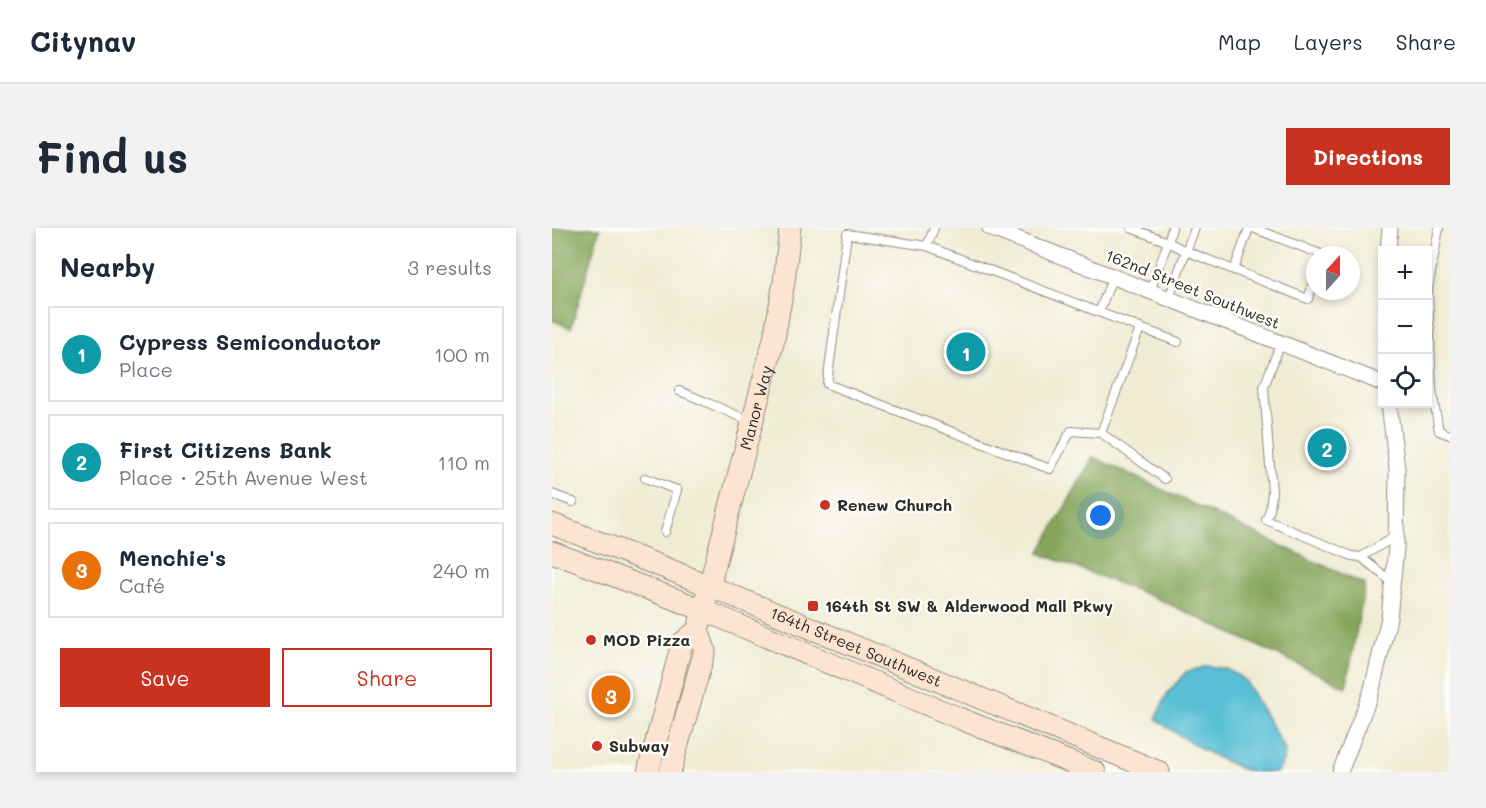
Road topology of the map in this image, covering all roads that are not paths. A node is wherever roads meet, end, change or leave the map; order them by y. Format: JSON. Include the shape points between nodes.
{"nodes":[{"id":1,"x":790,"y":228,"type":"edge"},
{"id":2,"x":934,"y":228,"type":"edge"},
{"id":3,"x":990,"y":228,"type":"edge"},
{"id":4,"x":1131,"y":228,"type":"edge"},
{"id":5,"x":1172,"y":228,"type":"edge"},
{"id":6,"x":1195,"y":228,"type":"edge"},
{"id":7,"x":1249,"y":228,"type":"edge"},
{"id":8,"x":1253,"y":228,"type":"edge"},
{"id":9,"x":1390,"y":228,"type":"edge"},
{"id":10,"x":1439,"y":228,"type":"edge"},
{"id":11,"x":1168,"y":243,"type":"junction"},
{"id":12,"x":927,"y":246,"type":"junction"},
{"id":13,"x":1388,"y":246,"type":"edge"},
{"id":14,"x":1306,"y":248,"type":"edge"},
{"id":15,"x":1186,"y":251,"type":"junction"},
{"id":16,"x":1233,"y":270,"type":"junction"},
{"id":17,"x":1113,"y":276,"type":"junction"},
{"id":18,"x":1150,"y":291,"type":"junction"},
{"id":19,"x":1169,"y":298,"type":"junction"},
{"id":20,"x":1306,"y":298,"type":"edge"},
{"id":21,"x":1099,"y":312,"type":"junction"},
{"id":22,"x":1140,"y":328,"type":"junction"},
{"id":23,"x":1178,"y":342,"type":"dead end"},
{"id":24,"x":1281,"y":342,"type":"junction"},
{"id":25,"x":1429,"y":354,"type":"edge"},
{"id":26,"x":1378,"y":380,"type":"edge"},
{"id":27,"x":679,"y":391,"type":"dead end"},
{"id":28,"x":1432,"y":399,"type":"edge"},
{"id":29,"x":1390,"y":408,"type":"edge"},
{"id":30,"x":753,"y":422,"type":"junction"},
{"id":31,"x":1101,"y":433,"type":"junction"},
{"id":32,"x":1450,"y":435,"type":"edge"},
{"id":33,"x":645,"y":478,"type":"dead end"},
{"id":34,"x":1165,"y":479,"type":"dead end"},
{"id":35,"x":552,"y":494,"type":"edge"},
{"id":36,"x":573,"y":502,"type":"dead end"},
{"id":37,"x":552,"y":524,"type":"edge"},
{"id":38,"x":665,"y":532,"type":"dead end"},
{"id":39,"x":1396,"y":535,"type":"junction"},
{"id":40,"x":552,"y":552,"type":"edge"},
{"id":41,"x":1361,"y":557,"type":"junction"},
{"id":42,"x":1393,"y":583,"type":"junction"},
{"id":43,"x":710,"y":586,"type":"junction"},
{"id":44,"x":700,"y":620,"type":"junction"},
{"id":45,"x":648,"y":772,"type":"edge"},
{"id":46,"x":670,"y":772,"type":"edge"},
{"id":47,"x":1095,"y":772,"type":"edge"},
{"id":48,"x":1159,"y":772,"type":"edge"},
{"id":49,"x":1340,"y":772,"type":"edge"}],
"edges":[{"from":1,"to":30,"type":"main road","name":"Manor Way","via":[[775,331]]},
{"from":2,"to":12,"type":"lane"},
{"from":3,"to":17,"type":"street","name":"162nd Street Southwest"},
{"from":4,"to":11,"type":"lane"},
{"from":5,"to":11,"type":"lane"},
{"from":6,"to":15,"type":"lane"},
{"from":7,"to":16,"type":"lane"},
{"from":8,"to":14,"type":"lane"},
{"from":9,"to":13,"type":"street"},
{"from":10,"to":25,"type":"lane","via":[[1428,289]]},
{"from":11,"to":15,"type":"lane"},
{"from":11,"to":18,"type":"lane"},
{"from":12,"to":21,"type":"lane"},
{"from":12,"to":31,"type":"lane","via":[[847,234],[827,384],[1050,470],[1071,431]]},
{"from":15,"to":16,"type":"lane"},
{"from":15,"to":19,"type":"lane"},
{"from":16,"to":20,"type":"lane"},
{"from":17,"to":18,"type":"street","name":"162nd Street Southwest"},
{"from":17,"to":21,"type":"lane"},
{"from":18,"to":19,"type":"street","name":"162nd Street Southwest"},
{"from":19,"to":24,"type":"street","name":"162nd Street Southwest"},
{"from":21,"to":22,"type":"lane"},
{"from":22,"to":23,"type":"lane"},
{"from":22,"to":31,"type":"lane"},
{"from":24,"to":26,"type":"street","name":"162nd Street Southwest"},
{"from":24,"to":41,"type":"lane","via":[[1264,387],[1272,492],[1266,520]]},
{"from":27,"to":30,"type":"lane"},
{"from":28,"to":32,"type":"lane","via":[[1439,431]]},
{"from":29,"to":39,"type":"street","via":[[1397,468]]},
{"from":30,"to":43,"type":"main road","name":"Manor Way"},
{"from":31,"to":34,"type":"lane"},
{"from":33,"to":38,"type":"lane","via":[[677,490]]},
{"from":35,"to":36,"type":"lane"},
{"from":37,"to":43,"type":"main road","name":"164th Street Southwest"},
{"from":39,"to":41,"type":"lane"},
{"from":39,"to":42,"type":"street"},
{"from":40,"to":44,"type":"main road","name":"164th Street Southwest"},
{"from":41,"to":42,"type":"lane"},
{"from":42,"to":49,"type":"street","via":[[1371,693]]},
{"from":43,"to":44,"type":"main road","name":"Manor Way"},
{"from":43,"to":48,"type":"main road","name":"164th Street Southwest"},
{"from":44,"to":45,"type":"main road","via":[[682,643]]},
{"from":44,"to":46,"type":"main road","via":[[705,650]]},
{"from":44,"to":47,"type":"main road","name":"164th Street Southwest"}]}
